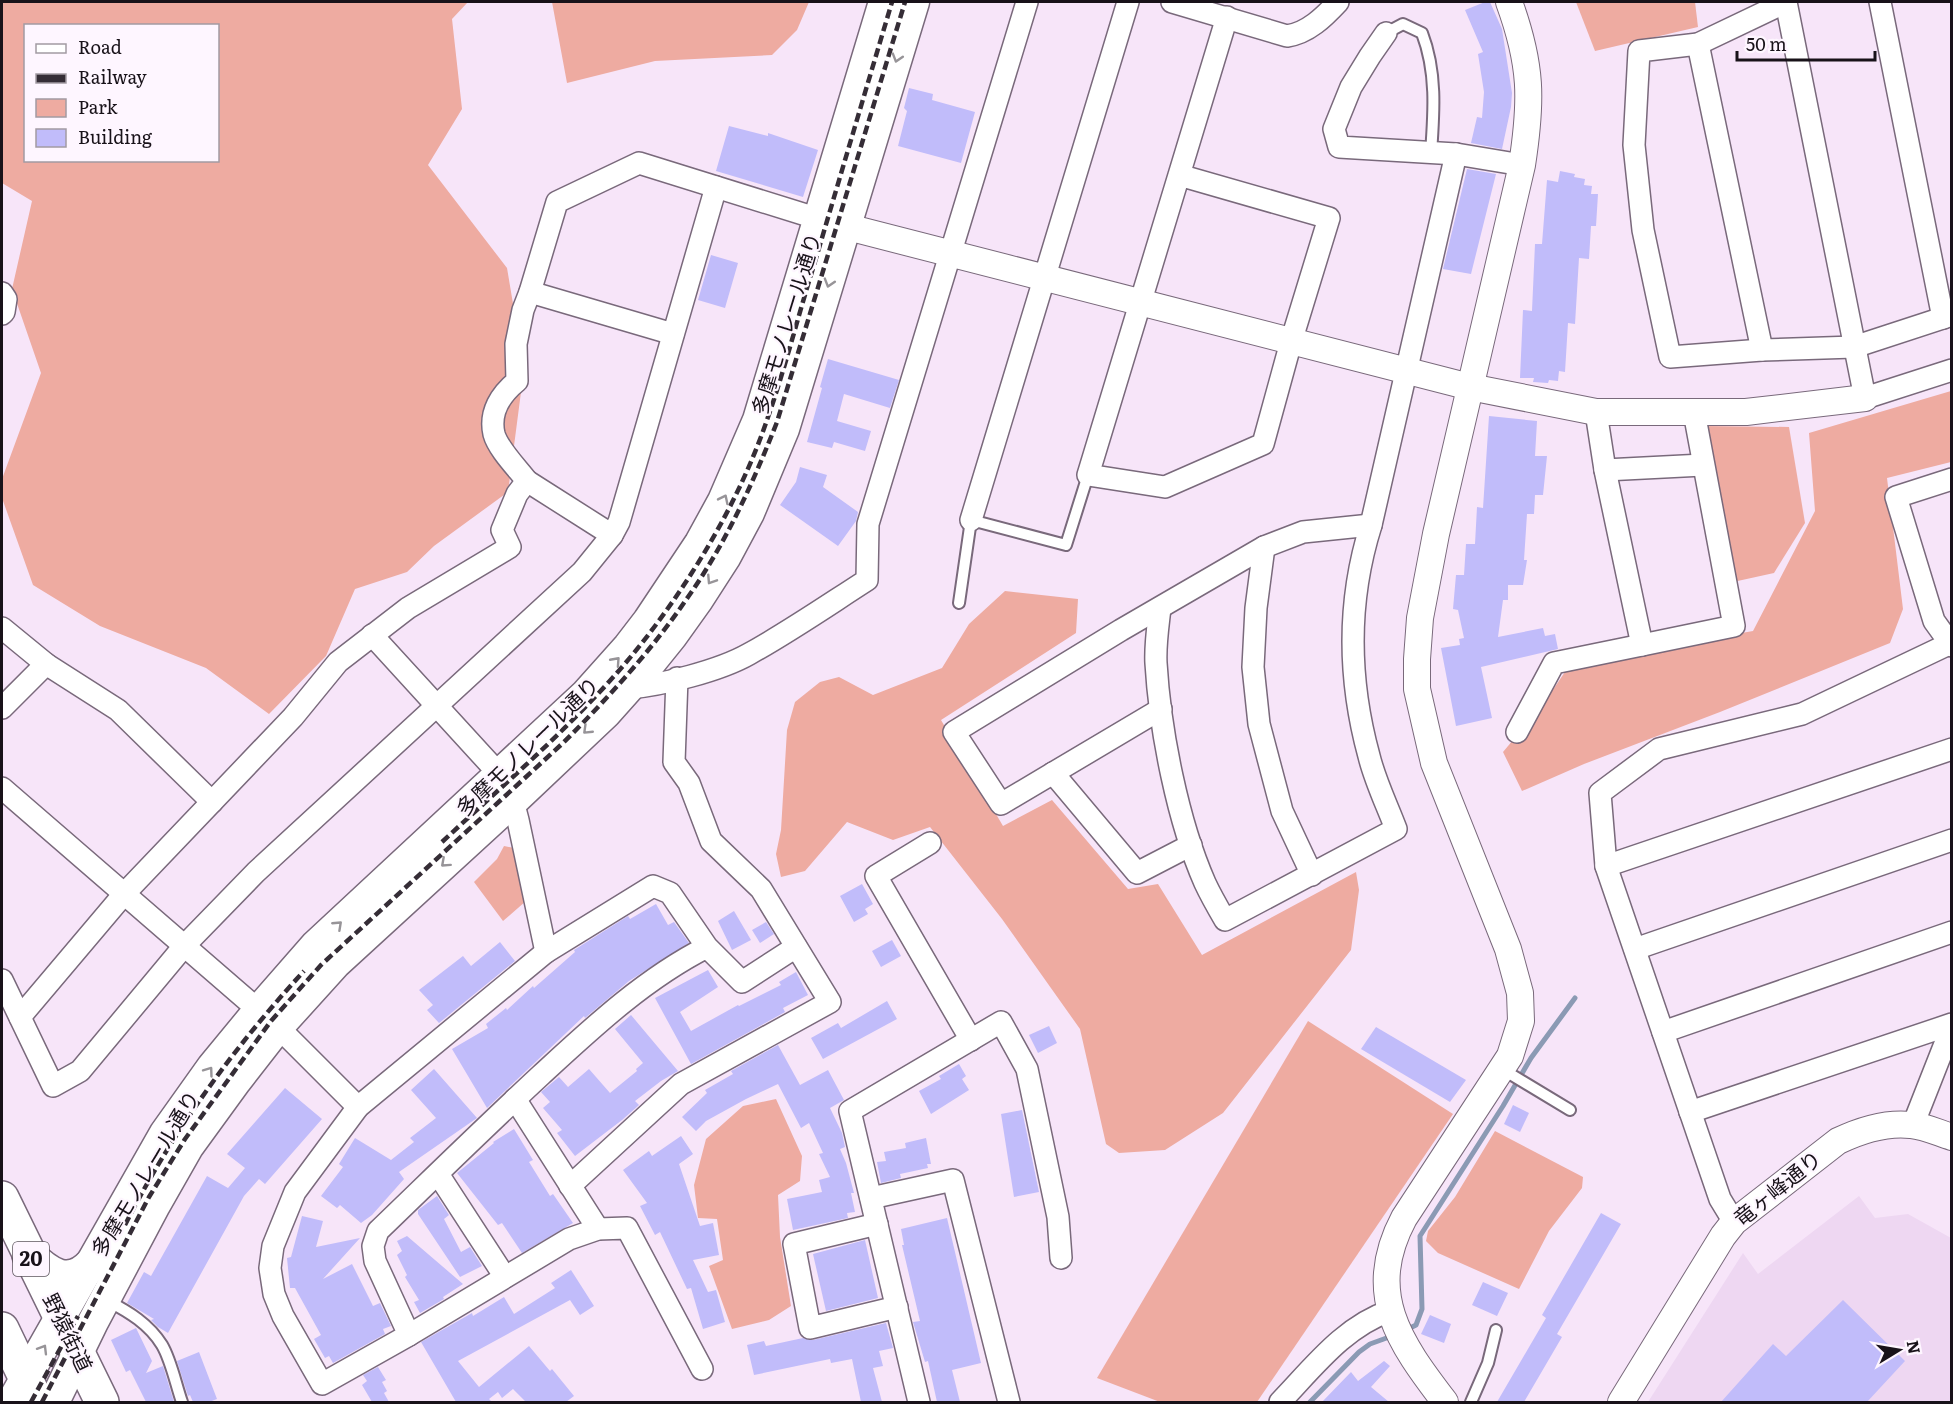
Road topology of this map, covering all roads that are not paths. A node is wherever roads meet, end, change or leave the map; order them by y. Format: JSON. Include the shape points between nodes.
{"nodes":[{"id":1,"x":884,"y":2,"type":"edge"},
{"id":2,"x":914,"y":2,"type":"edge"},
{"id":3,"x":1027,"y":2,"type":"edge"},
{"id":4,"x":1128,"y":2,"type":"edge"},
{"id":5,"x":1172,"y":2,"type":"edge"},
{"id":6,"x":1338,"y":2,"type":"edge"},
{"id":7,"x":1509,"y":2,"type":"edge"},
{"id":8,"x":1786,"y":2,"type":"edge"},
{"id":9,"x":1880,"y":2,"type":"edge"},
{"id":10,"x":1227,"y":17,"type":"junction"},
{"id":11,"x":1386,"y":33,"type":"joint"},
{"id":12,"x":1698,"y":44,"type":"junction"},
{"id":13,"x":1431,"y":153,"type":"junction"},
{"id":14,"x":1456,"y":154,"type":"junction"},
{"id":15,"x":1522,"y":165,"type":"junction"},
{"id":16,"x":1179,"y":175,"type":"junction"},
{"id":17,"x":716,"y":187,"type":"junction"},
{"id":18,"x":833,"y":223,"type":"junction"},
{"id":19,"x":951,"y":254,"type":"junction"},
{"id":20,"x":1044,"y":278,"type":"junction"},
{"id":21,"x":530,"y":292,"type":"junction"},
{"id":22,"x":2,"y":293,"type":"edge"},
{"id":23,"x":1140,"y":303,"type":"junction"},
{"id":24,"x":2,"y":314,"type":"edge"},
{"id":25,"x":1947,"y":317,"type":"edge"},
{"id":26,"x":674,"y":334,"type":"junction"},
{"id":27,"x":1291,"y":342,"type":"junction"},
{"id":28,"x":1854,"y":347,"type":"junction"},
{"id":29,"x":1762,"y":350,"type":"junction"},
{"id":30,"x":1952,"y":370,"type":"edge"},
{"id":31,"x":1406,"y":371,"type":"junction"},
{"id":32,"x":1470,"y":387,"type":"junction"},
{"id":33,"x":1864,"y":398,"type":"junction"},
{"id":34,"x":1596,"y":412,"type":"junction"},
{"id":35,"x":1694,"y":412,"type":"junction"},
{"id":36,"x":1702,"y":465,"type":"junction"},
{"id":37,"x":1605,"y":470,"type":"junction"},
{"id":38,"x":1088,"y":475,"type":"junction"},
{"id":39,"x":1952,"y":479,"type":"edge"},
{"id":40,"x":527,"y":481,"type":"junction"},
{"id":41,"x":971,"y":520,"type":"junction"},
{"id":42,"x":1371,"y":525,"type":"junction"},
{"id":43,"x":612,"y":535,"type":"junction"},
{"id":44,"x":1264,"y":547,"type":"junction"},
{"id":45,"x":959,"y":603,"type":"dead end"},
{"id":46,"x":1160,"y":608,"type":"junction"},
{"id":47,"x":1942,"y":618,"type":"edge"},
{"id":48,"x":2,"y":627,"type":"edge"},
{"id":49,"x":372,"y":635,"type":"junction"},
{"id":50,"x":1951,"y":644,"type":"edge"},
{"id":51,"x":1642,"y":645,"type":"junction"},
{"id":52,"x":46,"y":664,"type":"junction"},
{"id":53,"x":677,"y":678,"type":"junction"},
{"id":54,"x":629,"y":688,"type":"junction"},
{"id":55,"x":437,"y":705,"type":"junction"},
{"id":56,"x":2,"y":708,"type":"edge"},
{"id":57,"x":1161,"y":709,"type":"junction"},
{"id":58,"x":1517,"y":732,"type":"dead end"},
{"id":59,"x":1952,"y":749,"type":"edge"},
{"id":60,"x":1053,"y":773,"type":"junction"},
{"id":61,"x":2,"y":788,"type":"edge"},
{"id":62,"x":506,"y":788,"type":"junction"},
{"id":63,"x":212,"y":802,"type":"junction"},
{"id":64,"x":1952,"y":840,"type":"edge"},
{"id":65,"x":930,"y":843,"type":"dead end"},
{"id":66,"x":1191,"y":845,"type":"junction"},
{"id":67,"x":1606,"y":866,"type":"junction"},
{"id":68,"x":1312,"y":874,"type":"junction"},
{"id":69,"x":124,"y":894,"type":"junction"},
{"id":70,"x":1952,"y":932,"type":"edge"},
{"id":71,"x":186,"y":945,"type":"junction"},
{"id":72,"x":707,"y":947,"type":"junction"},
{"id":73,"x":796,"y":947,"type":"junction"},
{"id":74,"x":1635,"y":949,"type":"junction"},
{"id":75,"x":546,"y":952,"type":"junction"},
{"id":76,"x":2,"y":980,"type":"edge"},
{"id":77,"x":20,"y":1017,"type":"junction"},
{"id":78,"x":268,"y":1018,"type":"junction"},
{"id":79,"x":1952,"y":1025,"type":"edge"},
{"id":80,"x":1663,"y":1032,"type":"junction"},
{"id":81,"x":971,"y":1040,"type":"junction"},
{"id":82,"x":1508,"y":1072,"type":"junction"},
{"id":83,"x":515,"y":1100,"type":"junction"},
{"id":84,"x":358,"y":1107,"type":"junction"},
{"id":85,"x":1570,"y":1110,"type":"dead end"},
{"id":86,"x":1690,"y":1112,"type":"junction"},
{"id":87,"x":1913,"y":1125,"type":"junction"},
{"id":88,"x":1947,"y":1132,"type":"edge"},
{"id":89,"x":438,"y":1174,"type":"junction"},
{"id":90,"x":570,"y":1186,"type":"junction"},
{"id":91,"x":871,"y":1198,"type":"junction"},
{"id":92,"x":7,"y":1210,"type":"edge"},
{"id":93,"x":1734,"y":1222,"type":"junction"},
{"id":94,"x":877,"y":1224,"type":"junction"},
{"id":95,"x":598,"y":1229,"type":"junction"},
{"id":96,"x":15,"y":1255,"type":"edge"},
{"id":97,"x":1061,"y":1258,"type":"dead end"},
{"id":98,"x":92,"y":1264,"type":"junction"},
{"id":99,"x":505,"y":1277,"type":"junction"},
{"id":100,"x":105,"y":1299,"type":"junction"},
{"id":101,"x":897,"y":1307,"type":"junction"},
{"id":102,"x":61,"y":1319,"type":"junction"},
{"id":103,"x":1396,"y":1326,"type":"junction"},
{"id":104,"x":2,"y":1329,"type":"edge"},
{"id":105,"x":1496,"y":1330,"type":"dead end"},
{"id":106,"x":409,"y":1335,"type":"junction"},
{"id":107,"x":77,"y":1353,"type":"junction"},
{"id":108,"x":702,"y":1369,"type":"dead end"},
{"id":109,"x":25,"y":1395,"type":"edge"},
{"id":110,"x":54,"y":1402,"type":"edge"},
{"id":111,"x":102,"y":1402,"type":"edge"},
{"id":112,"x":182,"y":1402,"type":"edge"},
{"id":113,"x":919,"y":1402,"type":"edge"},
{"id":114,"x":1009,"y":1402,"type":"edge"},
{"id":115,"x":1280,"y":1402,"type":"edge"},
{"id":116,"x":1445,"y":1402,"type":"edge"},
{"id":117,"x":1471,"y":1402,"type":"edge"},
{"id":118,"x":1621,"y":1402,"type":"edge"}],
"edges":[{"from":1,"to":18,"type":"main road","name":"多摩モノレール通り"},
{"from":2,"to":18,"type":"main road","name":"多摩モノレール通り","one_way":true},
{"from":3,"to":19,"type":"street"},
{"from":4,"to":20,"type":"street"},
{"from":5,"to":10,"type":"street"},
{"from":6,"to":10,"type":"street","via":[[1316,24],[1287,36]]},
{"from":7,"to":15,"type":"street","via":[[1525,51],[1529,86]]},
{"from":8,"to":12,"type":"street"},
{"from":8,"to":28,"type":"street"},
{"from":9,"to":25,"type":"street"},
{"from":10,"to":16,"type":"street"},
{"from":11,"to":13,"type":"lane","via":[[1403,24],[1422,33],[1434,87]]},
{"from":11,"to":13,"type":"street","via":[[1351,87],[1334,129],[1339,147]]},
{"from":12,"to":29,"type":"street"},
{"from":12,"to":29,"type":"street","via":[[1639,51],[1634,145],[1643,230],[1670,357]]},
{"from":13,"to":14,"type":"street"},
{"from":14,"to":15,"type":"street"},
{"from":14,"to":31,"type":"street"},
{"from":15,"to":32,"type":"street"},
{"from":16,"to":23,"type":"street"},
{"from":16,"to":27,"type":"street","via":[[1329,218]]},
{"from":17,"to":18,"type":"street"},
{"from":17,"to":21,"type":"street","via":[[639,163],[557,202]]},
{"from":17,"to":26,"type":"street"},
{"from":18,"to":19,"type":"street"},
{"from":18,"to":54,"type":"main road","name":"多摩モノレール通り","one_way":true,"via":[[784,429],[749,513],[697,601]]},
{"from":62,"to":18,"type":"main road","name":"多摩モノレール通り","one_way":true,"via":[[628,647],[700,543],[758,420]]},
{"from":19,"to":20,"type":"street"},
{"from":19,"to":53,"type":"street","via":[[868,524],[867,580],[748,655]]},
{"from":20,"to":23,"type":"street"},
{"from":20,"to":41,"type":"street"},
{"from":21,"to":26,"type":"street"},
{"from":21,"to":40,"type":"street","via":[[516,344],[517,381],[504,392],[494,423],[494,435]]},
{"from":22,"to":24,"type":"street","via":[[6,299]]},
{"from":23,"to":27,"type":"street"},
{"from":23,"to":38,"type":"street"},
{"from":25,"to":28,"type":"street"},
{"from":26,"to":43,"type":"street"},
{"from":27,"to":31,"type":"street"},
{"from":27,"to":38,"type":"street","via":[[1263,444],[1165,487]]},
{"from":28,"to":29,"type":"street"},
{"from":28,"to":33,"type":"street"},
{"from":30,"to":33,"type":"street"},
{"from":31,"to":32,"type":"street"},
{"from":31,"to":42,"type":"street"},
{"from":32,"to":34,"type":"street"},
{"from":32,"to":82,"type":"street","via":[[1420,618],[1417,690],[1520,993],[1521,1022]]},
{"from":33,"to":35,"type":"street","via":[[1746,412]]},
{"from":34,"to":35,"type":"street"},
{"from":34,"to":37,"type":"street"},
{"from":35,"to":36,"type":"street"},
{"from":36,"to":37,"type":"street"},
{"from":36,"to":51,"type":"street","via":[[1734,626]]},
{"from":37,"to":51,"type":"street"},
{"from":38,"to":41,"type":"lane","via":[[1066,545]]},
{"from":39,"to":47,"type":"street","via":[[1896,497]]},
{"from":40,"to":43,"type":"street"},
{"from":40,"to":49,"type":"street","via":[[502,530],[510,547],[408,608]]},
{"from":41,"to":45,"type":"lane"},
{"from":42,"to":44,"type":"street","via":[[1303,532]]},
{"from":42,"to":68,"type":"street","via":[[1356,588],[1353,663],[1369,758],[1396,829]]},
{"from":43,"to":55,"type":"street","via":[[582,572]]},
{"from":44,"to":46,"type":"street"},
{"from":44,"to":68,"type":"street","via":[[1253,667],[1259,724],[1282,811]]},
{"from":46,"to":57,"type":"street","via":[[1155,661]]},
{"from":46,"to":60,"type":"street","via":[[954,732],[1001,804]]},
{"from":47,"to":50,"type":"street"},
{"from":48,"to":52,"type":"street"},
{"from":49,"to":55,"type":"street"},
{"from":49,"to":63,"type":"street","via":[[338,662],[293,717]]},
{"from":50,"to":67,"type":"street","via":[[1802,714],[1659,750],[1600,793]]},
{"from":51,"to":58,"type":"street","via":[[1554,663]]},
{"from":52,"to":56,"type":"street"},
{"from":52,"to":63,"type":"street","via":[[118,710]]},
{"from":53,"to":54,"type":"street"},
{"from":53,"to":73,"type":"street","via":[[674,762],[689,783],[711,841],[761,889]]},
{"from":54,"to":62,"type":"main road","name":"多摩モノレール通り","one_way":true,"via":[[606,712]]},
{"from":55,"to":62,"type":"street"},
{"from":55,"to":71,"type":"street","via":[[256,872]]},
{"from":57,"to":60,"type":"street"},
{"from":57,"to":66,"type":"street","via":[[1172,776]]},
{"from":59,"to":67,"type":"street"},
{"from":60,"to":66,"type":"street","via":[[1137,873]]},
{"from":61,"to":69,"type":"street"},
{"from":62,"to":75,"type":"street"},
{"from":62,"to":78,"type":"main road","name":"多摩モノレール通り","via":[[316,945]]},
{"from":63,"to":69,"type":"street"},
{"from":64,"to":74,"type":"street"},
{"from":65,"to":81,"type":"street","via":[[876,876]]},
{"from":66,"to":68,"type":"street","via":[[1225,920]]},
{"from":67,"to":74,"type":"street"},
{"from":69,"to":71,"type":"street"},
{"from":69,"to":77,"type":"street"},
{"from":70,"to":80,"type":"street"},
{"from":71,"to":77,"type":"street","via":[[80,1071],[53,1086]]},
{"from":71,"to":78,"type":"street"},
{"from":72,"to":73,"type":"street","via":[[742,982]]},
{"from":72,"to":75,"type":"street","via":[[670,893],[653,886]]},
{"from":72,"to":83,"type":"street","via":[[606,1015]]},
{"from":73,"to":90,"type":"street","via":[[830,1002],[681,1084]]},
{"from":74,"to":80,"type":"street"},
{"from":75,"to":84,"type":"street"},
{"from":76,"to":77,"type":"street"},
{"from":78,"to":84,"type":"street"},
{"from":98,"to":78,"type":"main road","name":"多摩モノレール通り","one_way":true,"via":[[165,1133],[213,1067]]},
{"from":78,"to":100,"type":"main road","name":"多摩モノレール通り","via":[[236,1081],[188,1147]]},
{"from":79,"to":86,"type":"street"},
{"from":79,"to":87,"type":"street"},
{"from":80,"to":86,"type":"street"},
{"from":81,"to":91,"type":"street","via":[[850,1111]]},
{"from":81,"to":97,"type":"street","via":[[1001,1023],[1027,1069],[1058,1218]]},
{"from":82,"to":85,"type":"lane"},
{"from":82,"to":103,"type":"street","via":[[1397,1232],[1387,1262],[1387,1292]]},
{"from":83,"to":89,"type":"street"},
{"from":83,"to":90,"type":"street"},
{"from":84,"to":106,"type":"street","via":[[295,1192],[273,1246],[270,1268],[274,1294],[322,1384]]},
{"from":86,"to":93,"type":"street","via":[[1720,1199]]},
{"from":87,"to":88,"type":"street","name":"竜ヶ峰通り"},
{"from":87,"to":93,"type":"street","name":"竜ヶ峰通り","via":[[1874,1127],[1838,1141]]},
{"from":89,"to":99,"type":"street"},
{"from":89,"to":106,"type":"street","via":[[378,1231],[373,1246],[382,1279]]},
{"from":90,"to":95,"type":"street"},
{"from":91,"to":94,"type":"street"},
{"from":91,"to":114,"type":"street","via":[[953,1180]]},
{"from":92,"to":96,"type":"main road"},
{"from":93,"to":118,"type":"street","name":"竜ヶ峰通り"},
{"from":94,"to":101,"type":"street"},
{"from":94,"to":101,"type":"street","via":[[794,1244],[810,1328]]},
{"from":95,"to":99,"type":"street","via":[[569,1239]]},
{"from":95,"to":108,"type":"street","via":[[627,1228]]},
{"from":96,"to":98,"type":"main road","via":[[58,1276],[80,1273]]},
{"from":96,"to":102,"type":"main road","name":"野猿街道","number":"20"},
{"from":98,"to":102,"type":"main road","name":"多摩モノレール通り"},
{"from":99,"to":106,"type":"street"},
{"from":100,"to":107,"type":"main road","name":"多摩モノレール通り"},
{"from":100,"to":112,"type":"lane","via":[[149,1327],[163,1346]]},
{"from":101,"to":113,"type":"street"},
{"from":102,"to":107,"type":"main road","name":"野猿街道","number":"20"},
{"from":109,"to":102,"type":"main road","name":"多摩モノレール通り","one_way":true},
{"from":103,"to":115,"type":"street","via":[[1361,1324]]},
{"from":103,"to":116,"type":"street"},
{"from":104,"to":109,"type":"main road"},
{"from":105,"to":117,"type":"lane","via":[[1488,1363]]},
{"from":107,"to":110,"type":"main road","name":"多摩モノレール通り"},
{"from":107,"to":111,"type":"main road","name":"野猿街道","number":"20"}]}
